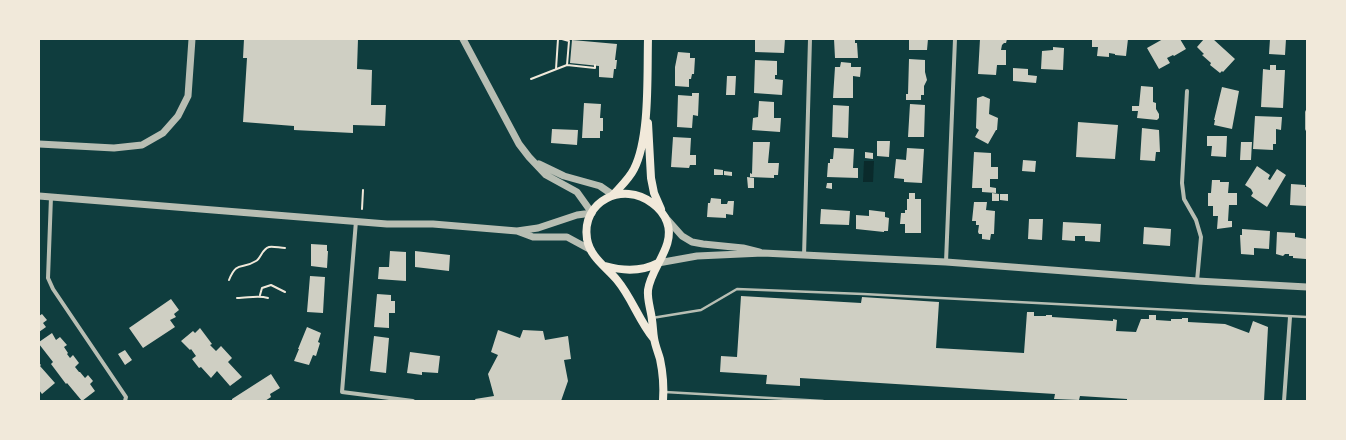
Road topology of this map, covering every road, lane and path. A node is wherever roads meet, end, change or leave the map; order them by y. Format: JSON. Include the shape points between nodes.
{"nodes":[{"id":1,"x":192,"y":39,"type":"edge"},
{"id":2,"x":463,"y":39,"type":"edge"},
{"id":3,"x":558,"y":39,"type":"edge"},
{"id":4,"x":562,"y":39,"type":"edge"},
{"id":5,"x":648,"y":39,"type":"edge"},
{"id":6,"x":810,"y":39,"type":"edge"},
{"id":7,"x":955,"y":39,"type":"edge"},
{"id":8,"x":567,"y":65,"type":"junction"},
{"id":9,"x":595,"y":65,"type":"dead end"},
{"id":10,"x":556,"y":69,"type":"junction"},
{"id":11,"x":531,"y":79,"type":"dead end"},
{"id":12,"x":1188,"y":91,"type":"dead end"},
{"id":13,"x":646,"y":112,"type":"junction"},
{"id":14,"x":1307,"y":112,"type":"edge"},
{"id":15,"x":1307,"y":129,"type":"edge"},
{"id":16,"x":39,"y":144,"type":"edge"},
{"id":17,"x":533,"y":161,"type":"junction"},
{"id":18,"x":363,"y":190,"type":"dead end"},
{"id":19,"x":613,"y":195,"type":"junction"},
{"id":20,"x":39,"y":196,"type":"edge"},
{"id":21,"x":51,"y":197,"type":"junction"},
{"id":22,"x":362,"y":209,"type":"dead end"},
{"id":23,"x":592,"y":213,"type":"junction"},
{"id":24,"x":664,"y":215,"type":"junction"},
{"id":25,"x":356,"y":221,"type":"junction"},
{"id":26,"x":517,"y":231,"type":"junction"},
{"id":27,"x":285,"y":248,"type":"dead end"},
{"id":28,"x":591,"y":250,"type":"junction"},
{"id":29,"x":763,"y":253,"type":"junction"},
{"id":30,"x":804,"y":256,"type":"junction"},
{"id":31,"x":946,"y":262,"type":"junction"},
{"id":32,"x":658,"y":263,"type":"junction"},
{"id":33,"x":604,"y":266,"type":"junction"},
{"id":34,"x":229,"y":280,"type":"dead end"},
{"id":35,"x":1197,"y":281,"type":"junction"},
{"id":36,"x":1307,"y":287,"type":"edge"},
{"id":37,"x":285,"y":292,"type":"dead end"},
{"id":38,"x":260,"y":295,"type":"junction"},
{"id":39,"x":237,"y":298,"type":"dead end"},
{"id":40,"x":268,"y":298,"type":"dead end"},
{"id":41,"x":1290,"y":317,"type":"junction"},
{"id":42,"x":1307,"y":317,"type":"edge"},
{"id":43,"x":652,"y":318,"type":"junction"},
{"id":44,"x":654,"y":339,"type":"junction"},
{"id":45,"x":663,"y":392,"type":"junction"},
{"id":46,"x":125,"y":401,"type":"edge"},
{"id":47,"x":413,"y":401,"type":"edge"},
{"id":48,"x":663,"y":401,"type":"edge"},
{"id":49,"x":823,"y":401,"type":"edge"},
{"id":50,"x":1284,"y":401,"type":"edge"}],
"edges":[{"from":1,"to":16,"type":"street","via":[[188,96],[178,116],[164,133],[142,145],[114,148]]},
{"from":2,"to":17,"type":"street","via":[[519,144]]},
{"from":3,"to":10,"type":"path"},
{"from":4,"to":8,"type":"path","via":[[569,41]]},
{"from":5,"to":13,"type":"main road"},
{"from":6,"to":30,"type":"street"},
{"from":7,"to":31,"type":"street"},
{"from":8,"to":9,"type":"path","via":[[595,68]]},
{"from":8,"to":10,"type":"path"},
{"from":10,"to":11,"type":"path"},
{"from":12,"to":35,"type":"street","via":[[1182,183],[1184,199],[1196,220],[1201,237]]},
{"from":13,"to":19,"type":"main road","via":[[638,160],[630,175]]},
{"from":13,"to":24,"type":"main road","via":[[651,178]]},
{"from":14,"to":15,"type":"street"},
{"from":17,"to":19,"type":"street","via":[[564,176],[600,186]]},
{"from":17,"to":23,"type":"street","via":[[546,175],[577,192]]},
{"from":18,"to":22,"type":"path"},
{"from":19,"to":23,"type":"main road","via":[[599,204]]},
{"from":19,"to":24,"type":"main road","via":[[625,193],[644,197]]},
{"from":20,"to":21,"type":"street"},
{"from":21,"to":25,"type":"street"},
{"from":21,"to":46,"type":"street","via":[[48,278],[126,397]]},
{"from":23,"to":26,"type":"street","via":[[577,214],[538,228]]},
{"from":23,"to":28,"type":"main road","via":[[587,232]]},
{"from":24,"to":29,"type":"street","via":[[682,236],[692,242]]},
{"from":24,"to":32,"type":"main road","via":[[669,229],[669,240]]},
{"from":25,"to":26,"type":"street"},
{"from":25,"to":47,"type":"street","via":[[342,392]]},
{"from":26,"to":28,"type":"street","via":[[533,237],[567,237]]},
{"from":27,"to":34,"type":"path","via":[[268,247],[255,261],[235,269]]},
{"from":28,"to":33,"type":"main road"},
{"from":29,"to":30,"type":"street"},
{"from":29,"to":32,"type":"street","via":[[697,256]]},
{"from":30,"to":31,"type":"street"},
{"from":31,"to":35,"type":"street"},
{"from":32,"to":33,"type":"main road","via":[[637,270]]},
{"from":32,"to":43,"type":"main road","via":[[648,292]]},
{"from":33,"to":44,"type":"main road","via":[[626,291],[644,326]]},
{"from":35,"to":36,"type":"street"},
{"from":37,"to":38,"type":"path","via":[[271,285],[262,288]]},
{"from":38,"to":39,"type":"path"},
{"from":38,"to":40,"type":"path"},
{"from":41,"to":42,"type":"lane"},
{"from":41,"to":43,"type":"lane","via":[[737,289],[701,310]]},
{"from":41,"to":50,"type":"street"},
{"from":43,"to":44,"type":"main road"},
{"from":44,"to":45,"type":"main road","via":[[661,364]]},
{"from":45,"to":48,"type":"main road"},
{"from":45,"to":49,"type":"lane"}]}
